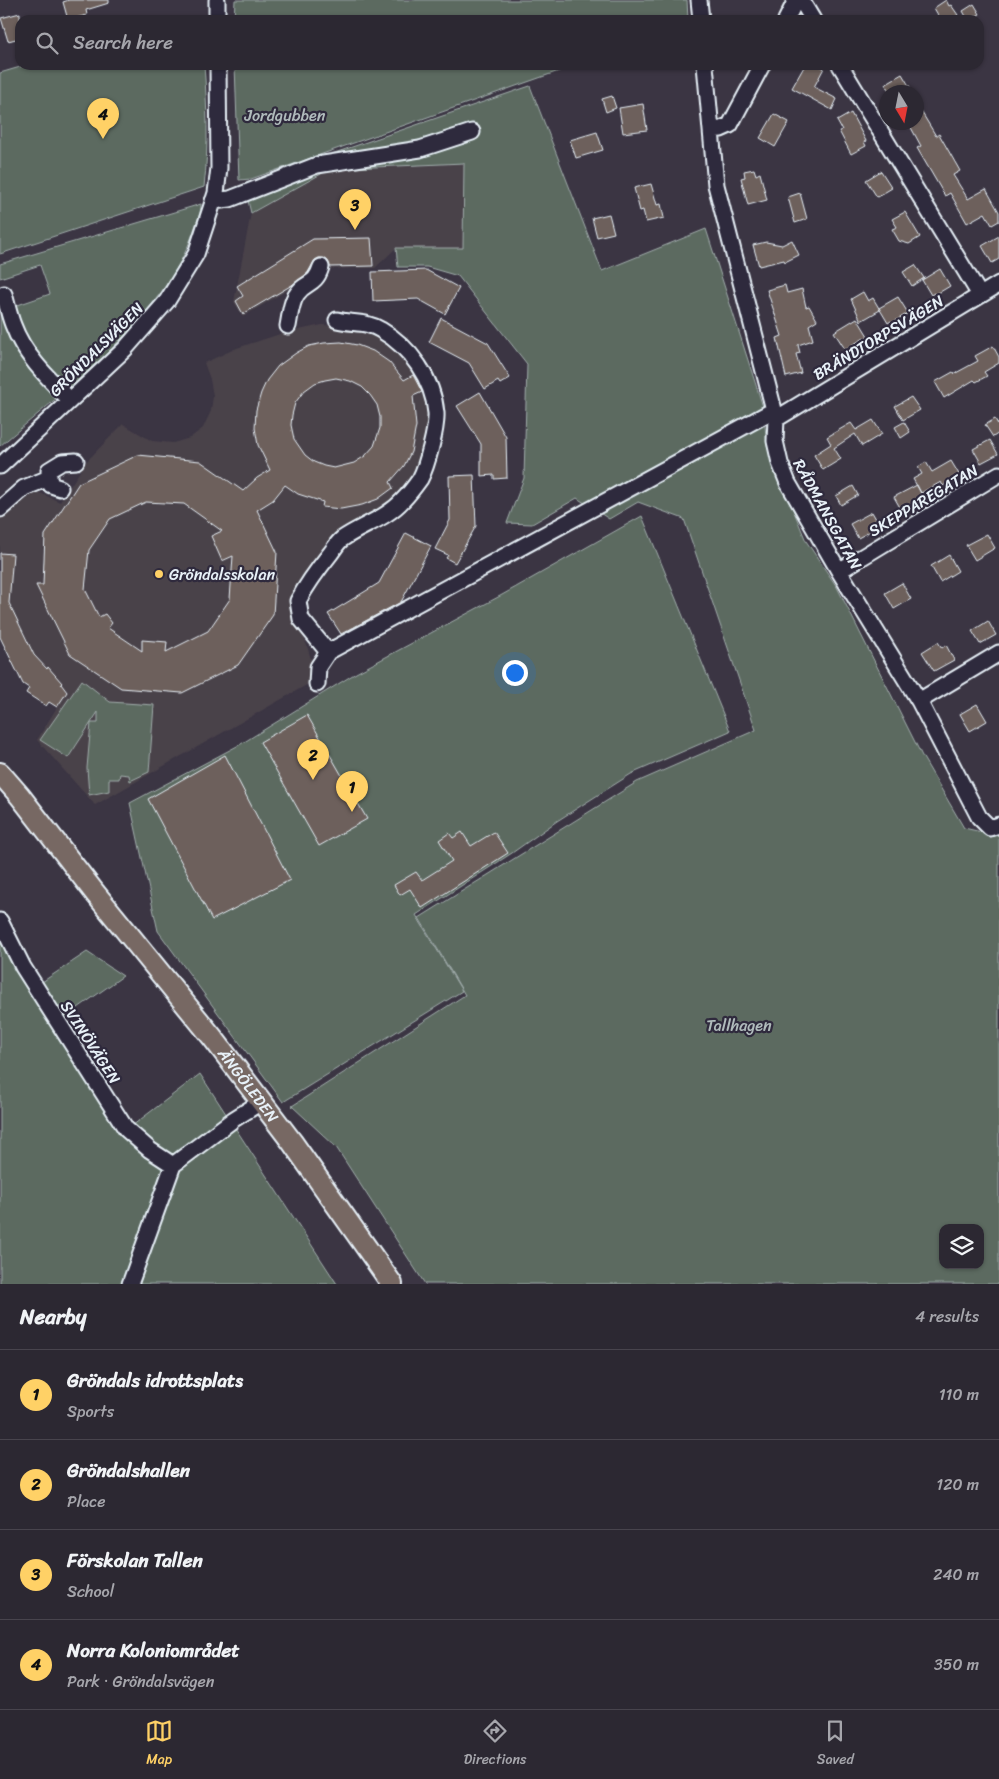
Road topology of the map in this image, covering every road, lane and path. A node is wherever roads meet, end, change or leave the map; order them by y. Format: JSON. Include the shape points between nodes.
{"nodes":[{"id":1,"x":217,"y":0,"type":"edge"},
{"id":2,"x":699,"y":0,"type":"edge"},
{"id":3,"x":796,"y":0,"type":"edge"},
{"id":4,"x":801,"y":0,"type":"edge"},
{"id":5,"x":217,"y":15,"type":"edge"},
{"id":6,"x":700,"y":15,"type":"edge"},
{"id":7,"x":788,"y":15,"type":"edge"},
{"id":8,"x":810,"y":15,"type":"edge"},
{"id":9,"x":218,"y":70,"type":"edge"},
{"id":10,"x":706,"y":70,"type":"edge"},
{"id":11,"x":759,"y":70,"type":"edge"},
{"id":12,"x":843,"y":70,"type":"edge"},
{"id":13,"x":711,"y":130,"type":"junction"},
{"id":14,"x":472,"y":132,"type":"dead end"},
{"id":15,"x":213,"y":200,"type":"junction"},
{"id":16,"x":321,"y":267,"type":"dead end"},
{"id":17,"x":999,"y":284,"type":"edge"},
{"id":18,"x":4,"y":294,"type":"dead end"},
{"id":19,"x":980,"y":295,"type":"junction"},
{"id":20,"x":337,"y":320,"type":"dead end"},
{"id":21,"x":288,"y":326,"type":"dead end"},
{"id":22,"x":70,"y":400,"type":"junction"},
{"id":23,"x":775,"y":415,"type":"junction"},
{"id":24,"x":76,"y":461,"type":"dead end"},
{"id":25,"x":0,"y":466,"type":"edge"},
{"id":26,"x":999,"y":474,"type":"edge"},
{"id":27,"x":0,"y":509,"type":"edge"},
{"id":28,"x":839,"y":571,"type":"junction"},
{"id":29,"x":328,"y":652,"type":"junction"},
{"id":30,"x":999,"y":653,"type":"edge"},
{"id":31,"x":316,"y":684,"type":"dead end"},
{"id":32,"x":918,"y":701,"type":"junction"},
{"id":33,"x":0,"y":773,"type":"edge"},
{"id":34,"x":0,"y":790,"type":"edge"},
{"id":35,"x":995,"y":826,"type":"edge"},
{"id":36,"x":95,"y":892,"type":"junction"},
{"id":37,"x":0,"y":921,"type":"edge"},
{"id":38,"x":261,"y":1102,"type":"junction"},
{"id":39,"x":173,"y":1165,"type":"junction"},
{"id":40,"x":130,"y":1284,"type":"edge"},
{"id":41,"x":392,"y":1284,"type":"edge"}],
"edges":[{"from":1,"to":5,"type":"street"},
{"from":2,"to":6,"type":"street"},
{"from":3,"to":7,"type":"street"},
{"from":4,"to":8,"type":"street"},
{"from":9,"to":15,"type":"street","name":"GRÖNDALSVÄGEN","via":[[219,168]]},
{"from":10,"to":13,"type":"street","name":"RÅDMANSGATAN"},
{"from":11,"to":13,"type":"street","via":[[730,126]]},
{"from":12,"to":19,"type":"street"},
{"from":13,"to":23,"type":"street","name":"RÅDMANSGATAN","via":[[716,185]]},
{"from":14,"to":15,"type":"street","via":[[420,149],[318,165],[230,199]]},
{"from":15,"to":22,"type":"street","name":"GRÖNDALSVÄGEN","via":[[196,254],[167,301],[125,349]]},
{"from":16,"to":21,"type":"street","via":[[318,278],[297,293]]},
{"from":17,"to":19,"type":"street","name":"BRÄNDTORPSVÄGEN"},
{"from":18,"to":22,"type":"street","via":[[13,325],[24,347]]},
{"from":19,"to":23,"type":"street","name":"BRÄNDTORPSVÄGEN"},
{"from":20,"to":29,"type":"street","via":[[363,322],[380,329],[412,355],[426,378],[436,414],[431,449],[420,479],[402,501],[377,521],[341,540],[311,578],[298,601],[301,619]]},
{"from":22,"to":25,"type":"street","name":"GRÖNDALSVÄGEN"},
{"from":23,"to":28,"type":"street","name":"RÅDMANSGATAN","via":[[775,441],[782,470]]},
{"from":23,"to":29,"type":"street","name":"BRÄNDTORPSVÄGEN"},
{"from":24,"to":27,"type":"street","via":[[62,462],[49,470],[54,483],[24,488]]},
{"from":26,"to":28,"type":"street","name":"SKEPPAREGATAN"},
{"from":28,"to":32,"type":"street","name":"RÅDMANSGATAN"},
{"from":29,"to":31,"type":"street","via":[[318,666]]},
{"from":30,"to":32,"type":"street"},
{"from":32,"to":35,"type":"street","name":"RÅDMANSGATAN","via":[[979,817]]},
{"from":33,"to":36,"type":"main road","name":"ÄNGÖLEDEN"},
{"from":34,"to":36,"type":"main road","name":"ÄNGÖLEDEN"},
{"from":36,"to":38,"type":"main road","name":"ÄNGÖLEDEN"},
{"from":37,"to":39,"type":"street","name":"SVINÖVÄGEN","via":[[27,974],[126,1129]]},
{"from":38,"to":39,"type":"street","via":[[234,1118]]},
{"from":38,"to":41,"type":"main road","name":"ÄNGÖLEDEN"},
{"from":39,"to":40,"type":"street"}]}
